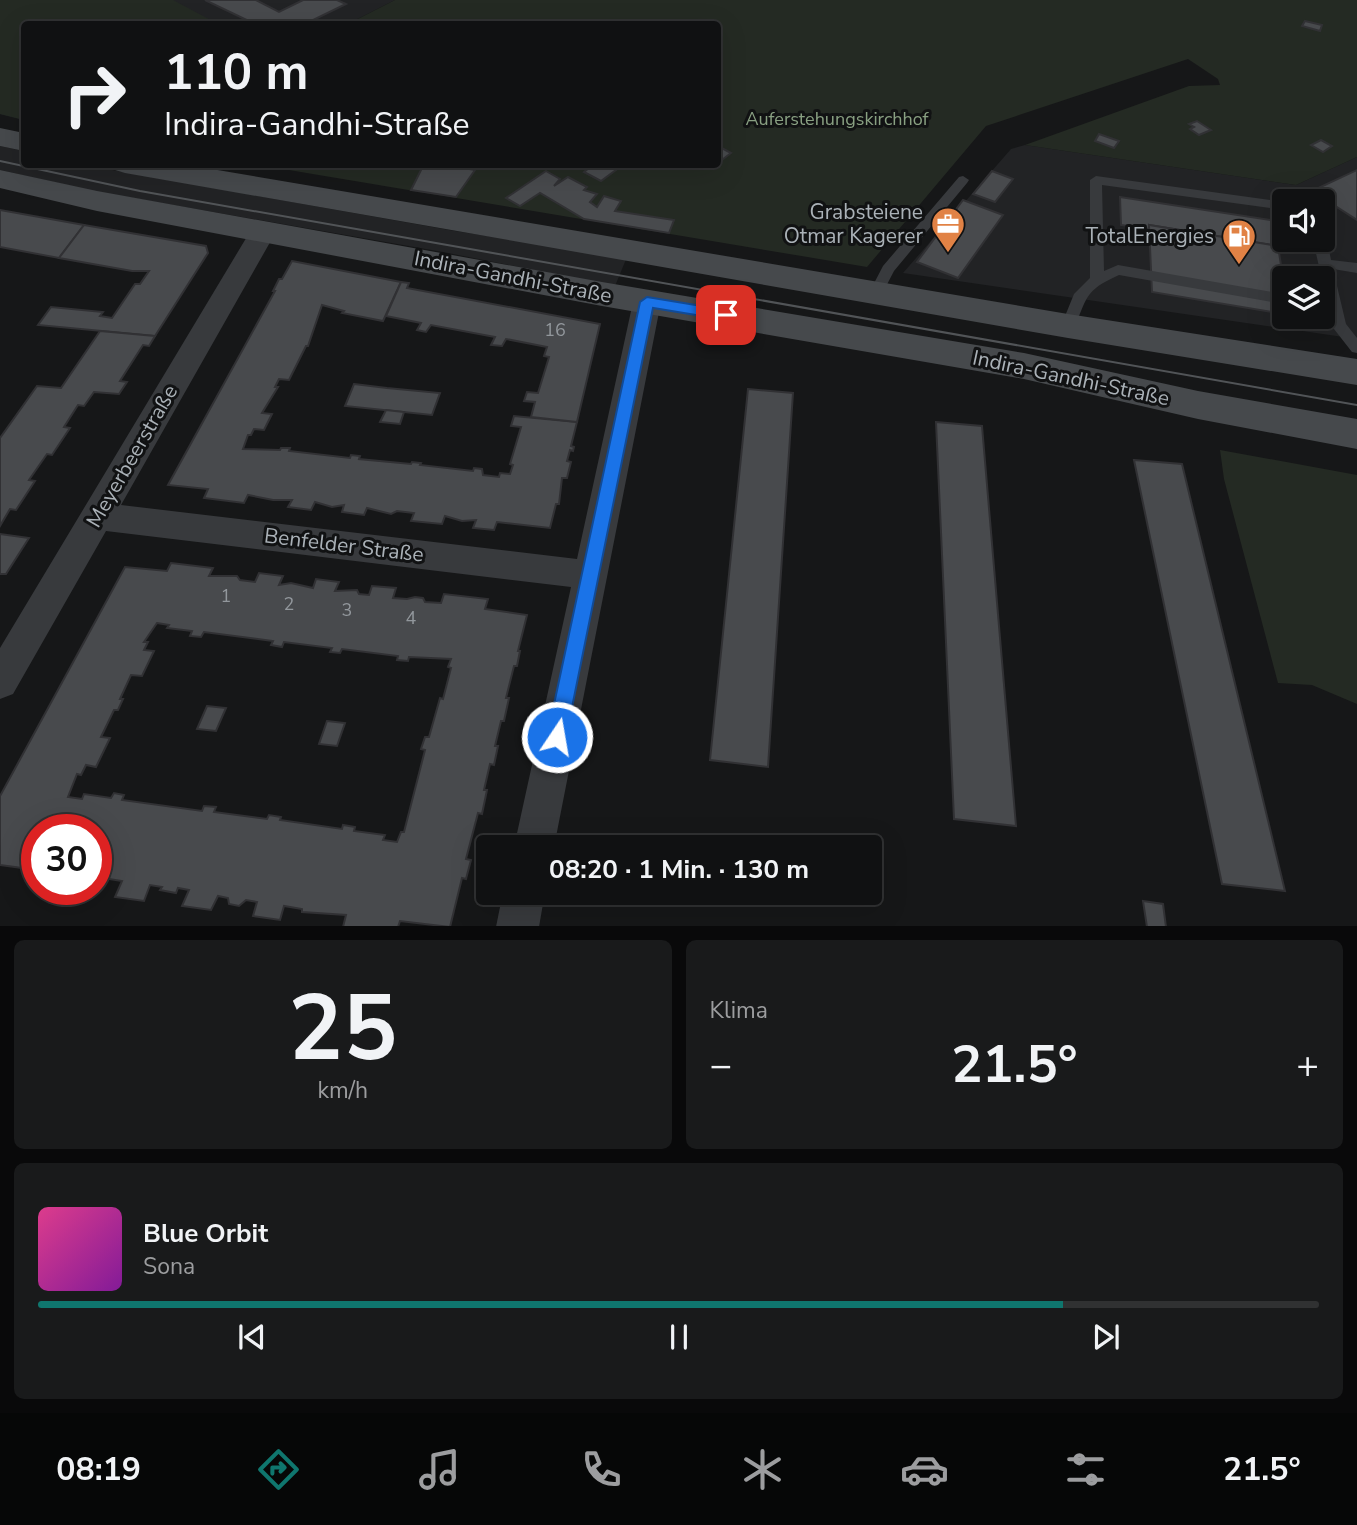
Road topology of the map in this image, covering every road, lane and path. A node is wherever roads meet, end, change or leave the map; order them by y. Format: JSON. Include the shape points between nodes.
{"nodes":[{"id":1,"x":0,"y":137,"type":"edge"},
{"id":2,"x":21,"y":141,"type":"edge"},
{"id":3,"x":148,"y":168,"type":"edge"},
{"id":4,"x":0,"y":179,"type":"edge"},
{"id":5,"x":963,"y":180,"type":"dead end"},
{"id":6,"x":1272,"y":204,"type":"edge"},
{"id":7,"x":264,"y":230,"type":"junction"},
{"id":8,"x":1323,"y":252,"type":"edge"},
{"id":9,"x":1326,"y":264,"type":"junction"},
{"id":10,"x":1357,"y":268,"type":"edge"},
{"id":11,"x":1097,"y":279,"type":"junction"},
{"id":12,"x":876,"y":293,"type":"junction"},
{"id":13,"x":1272,"y":297,"type":"edge"},
{"id":14,"x":647,"y":302,"type":"junction"},
{"id":15,"x":1335,"y":322,"type":"edge"},
{"id":16,"x":1339,"y":325,"type":"junction"},
{"id":17,"x":1068,"y":326,"type":"junction"},
{"id":18,"x":1357,"y":348,"type":"edge"},
{"id":19,"x":1357,"y":372,"type":"edge"},
{"id":20,"x":1357,"y":434,"type":"edge"},
{"id":21,"x":97,"y":516,"type":"junction"},
{"id":22,"x":590,"y":575,"type":"junction"},
{"id":23,"x":0,"y":681,"type":"edge"},
{"id":24,"x":536,"y":835,"type":"edge"},
{"id":25,"x":521,"y":905,"type":"edge"},
{"id":26,"x":517,"y":926,"type":"edge"}],
"edges":[{"from":1,"to":2,"type":"main road"},
{"from":3,"to":12,"type":"main road","name":"Indira-Gandhi-Straße"},
{"from":4,"to":7,"type":"main road","name":"Indira-Gandhi-Straße"},
{"from":5,"to":12,"type":"lane","via":[[887,269]]},
{"from":6,"to":11,"type":"lane","via":[[1096,180]]},
{"from":7,"to":14,"type":"main road","name":"Indira-Gandhi-Straße"},
{"from":7,"to":21,"type":"street","name":"Meyerbeerstraße"},
{"from":8,"to":9,"type":"lane"},
{"from":9,"to":10,"type":"lane"},
{"from":9,"to":16,"type":"lane"},
{"from":11,"to":13,"type":"lane","via":[[1118,270]]},
{"from":11,"to":17,"type":"lane","via":[[1075,299]]},
{"from":12,"to":17,"type":"main road","name":"Indira-Gandhi-Straße"},
{"from":14,"to":20,"type":"main road","name":"Indira-Gandhi-Straße","via":[[1024,366]]},
{"from":14,"to":22,"type":"street"},
{"from":15,"to":16,"type":"lane"},
{"from":16,"to":18,"type":"lane"},
{"from":17,"to":19,"type":"main road","name":"Indira-Gandhi-Straße"},
{"from":21,"to":22,"type":"street","name":"Benfelder Straße"},
{"from":21,"to":23,"type":"street","name":"Meyerbeerstraße"},
{"from":22,"to":24,"type":"street"},
{"from":25,"to":26,"type":"street"}]}
